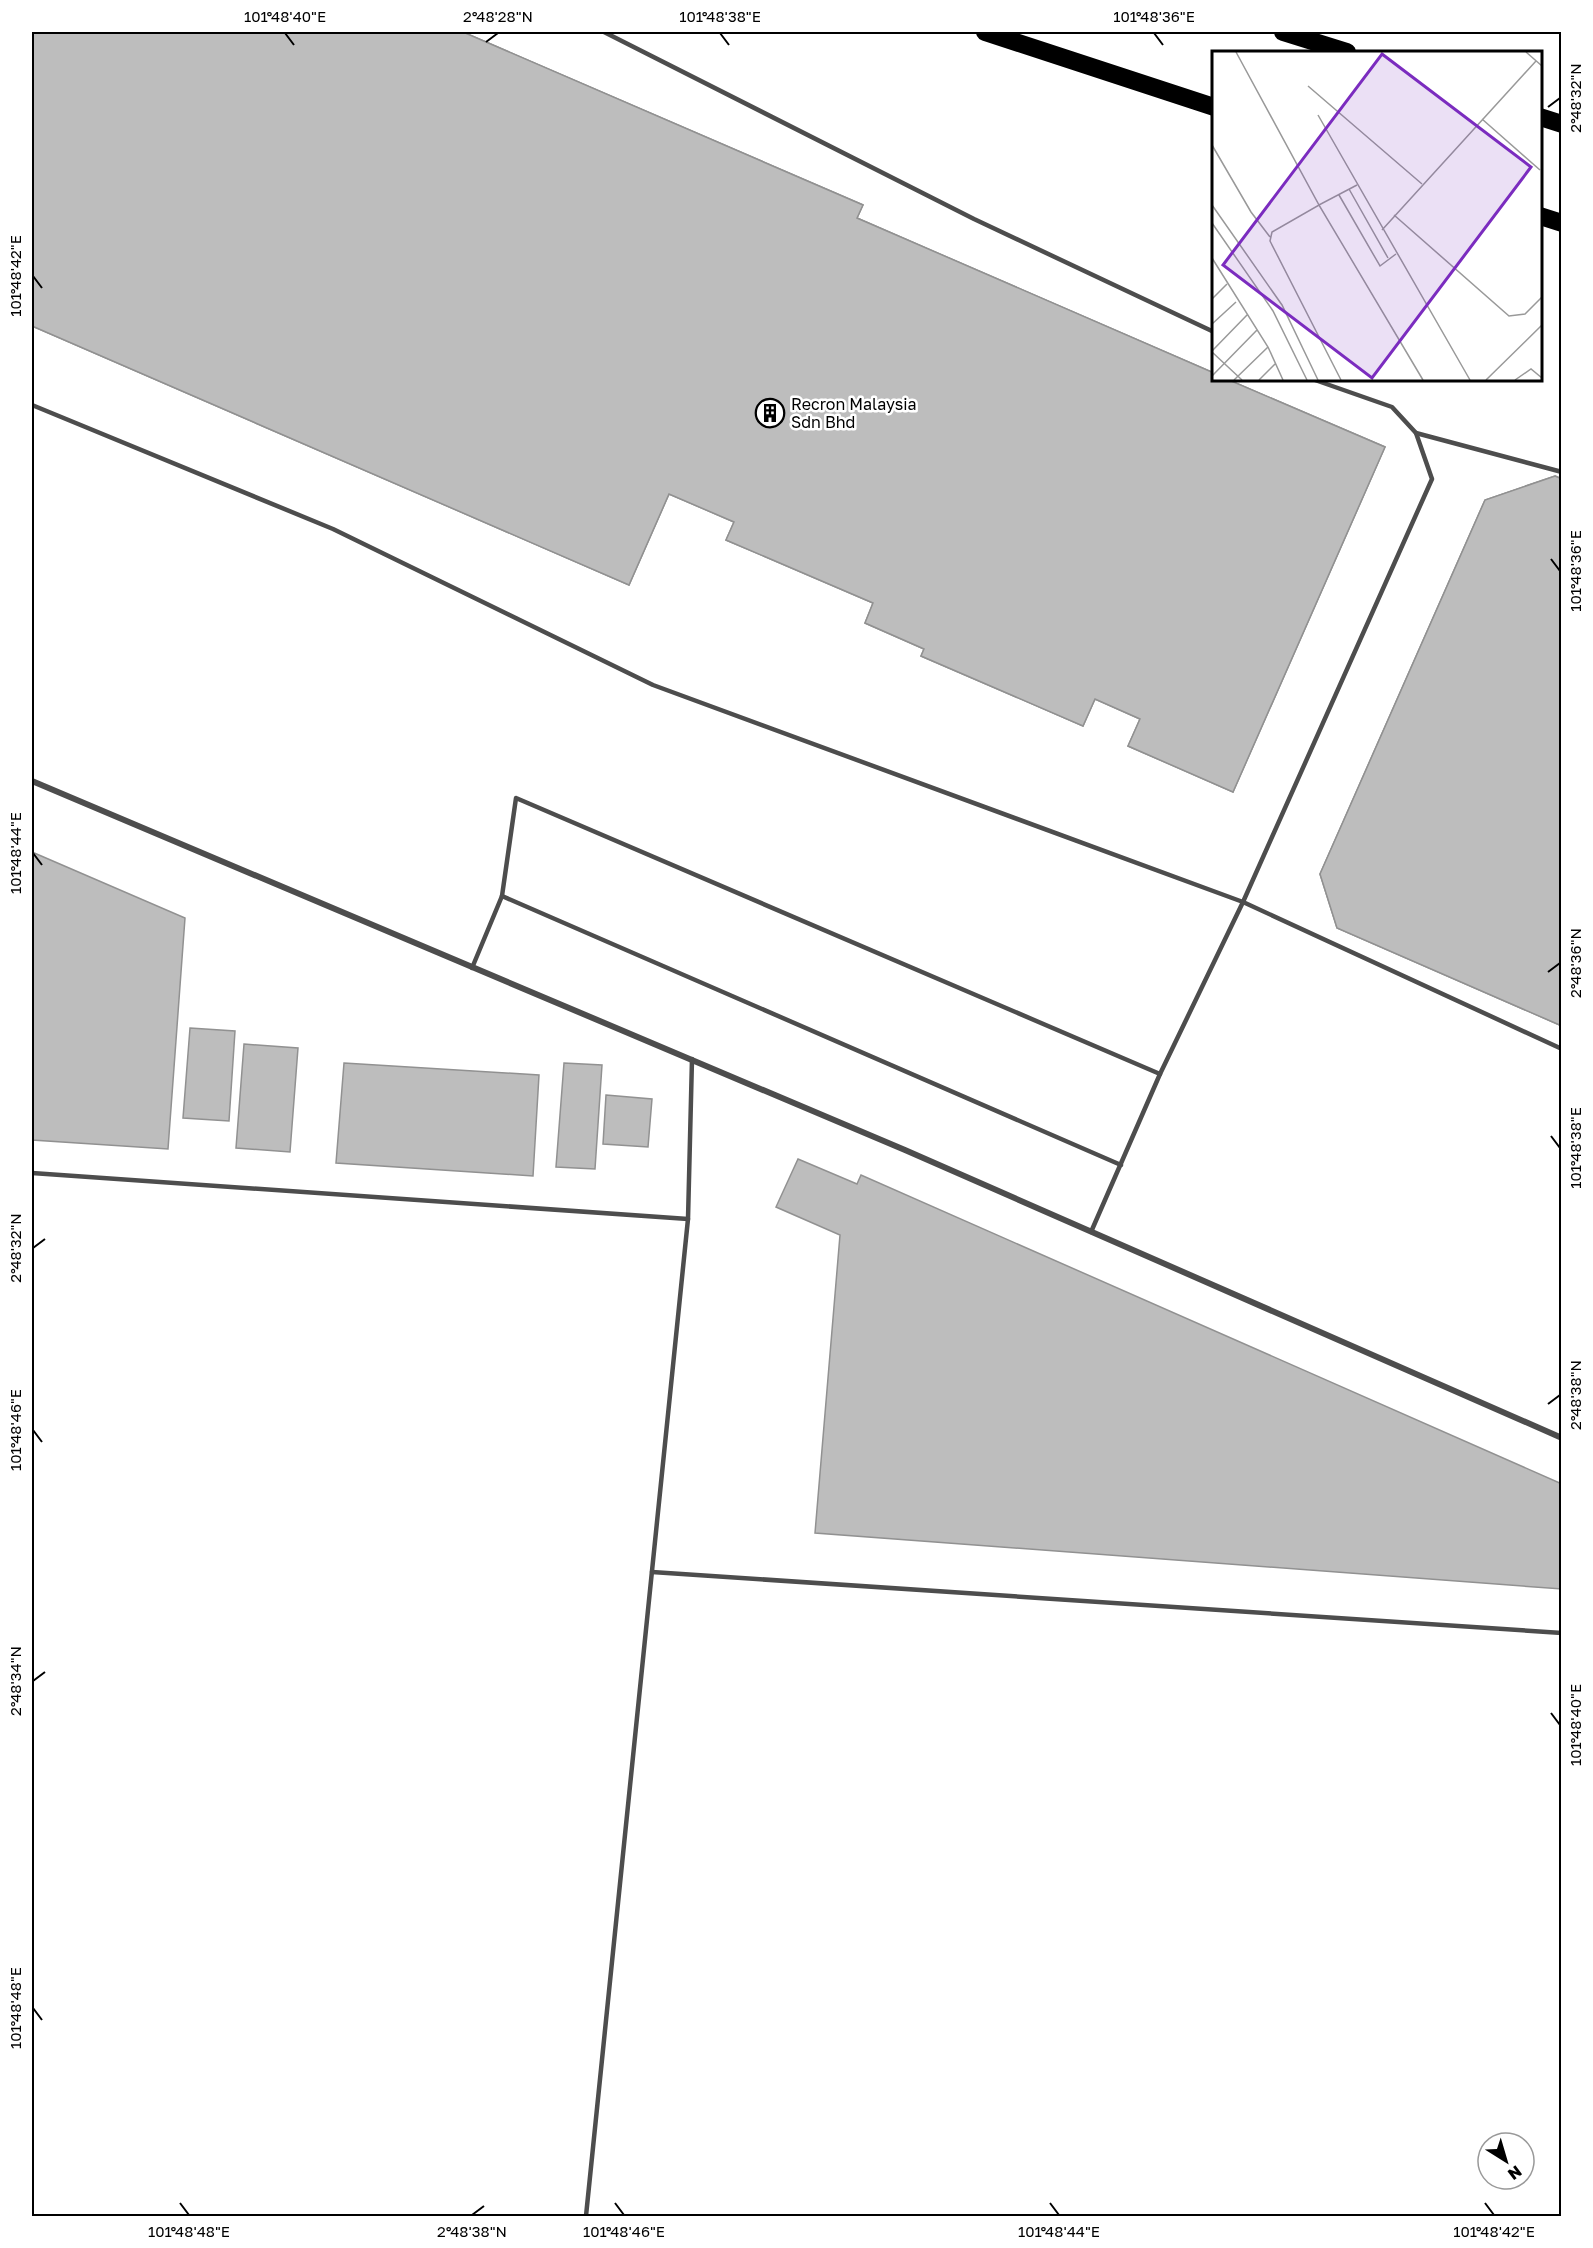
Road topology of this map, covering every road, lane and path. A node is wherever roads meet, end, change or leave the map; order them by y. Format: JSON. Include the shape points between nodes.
{"nodes":[{"id":1,"x":604,"y":32,"type":"edge"},
{"id":2,"x":986,"y":32,"type":"edge"},
{"id":3,"x":1284,"y":32,"type":"edge"},
{"id":4,"x":1344,"y":51,"type":"edge"},
{"id":5,"x":1212,"y":106,"type":"edge"},
{"id":6,"x":1542,"y":118,"type":"edge"},
{"id":7,"x":1562,"y":124,"type":"edge"},
{"id":8,"x":1542,"y":217,"type":"edge"},
{"id":9,"x":1562,"y":223,"type":"edge"},
{"id":10,"x":1212,"y":331,"type":"edge"},
{"id":11,"x":1318,"y":381,"type":"edge"},
{"id":12,"x":32,"y":405,"type":"edge"},
{"id":13,"x":1416,"y":433,"type":"junction"},
{"id":14,"x":1562,"y":472,"type":"edge"},
{"id":15,"x":32,"y":781,"type":"edge"},
{"id":16,"x":502,"y":896,"type":"junction"},
{"id":17,"x":1244,"y":902,"type":"junction"},
{"id":18,"x":472,"y":968,"type":"junction"},
{"id":19,"x":1562,"y":1048,"type":"edge"},
{"id":20,"x":692,"y":1059,"type":"junction"},
{"id":21,"x":1160,"y":1074,"type":"junction"},
{"id":22,"x":1121,"y":1165,"type":"junction"},
{"id":23,"x":32,"y":1173,"type":"edge"},
{"id":24,"x":688,"y":1219,"type":"junction"},
{"id":25,"x":1091,"y":1232,"type":"junction"},
{"id":26,"x":1562,"y":1438,"type":"edge"},
{"id":27,"x":652,"y":1572,"type":"junction"},
{"id":28,"x":1562,"y":1633,"type":"edge"},
{"id":29,"x":586,"y":2217,"type":"edge"}],
"edges":[{"from":1,"to":10,"type":"lane","via":[[974,219]]},
{"from":2,"to":5,"type":"highway"},
{"from":3,"to":4,"type":"highway"},
{"from":6,"to":7,"type":"highway"},
{"from":8,"to":9,"type":"highway"},
{"from":11,"to":13,"type":"lane","via":[[1392,407]]},
{"from":12,"to":17,"type":"lane","via":[[333,529],[653,685]]},
{"from":13,"to":14,"type":"lane"},
{"from":13,"to":17,"type":"lane","via":[[1432,479]]},
{"from":15,"to":18,"type":"street"},
{"from":16,"to":18,"type":"lane"},
{"from":16,"to":21,"type":"lane","via":[[516,798]]},
{"from":16,"to":22,"type":"lane"},
{"from":17,"to":19,"type":"lane"},
{"from":17,"to":21,"type":"lane"},
{"from":18,"to":20,"type":"street"},
{"from":20,"to":24,"type":"lane"},
{"from":20,"to":25,"type":"street"},
{"from":21,"to":22,"type":"lane"},
{"from":22,"to":25,"type":"lane"},
{"from":23,"to":24,"type":"lane"},
{"from":24,"to":27,"type":"lane"},
{"from":25,"to":26,"type":"street"},
{"from":27,"to":28,"type":"lane"},
{"from":27,"to":29,"type":"lane"}]}
